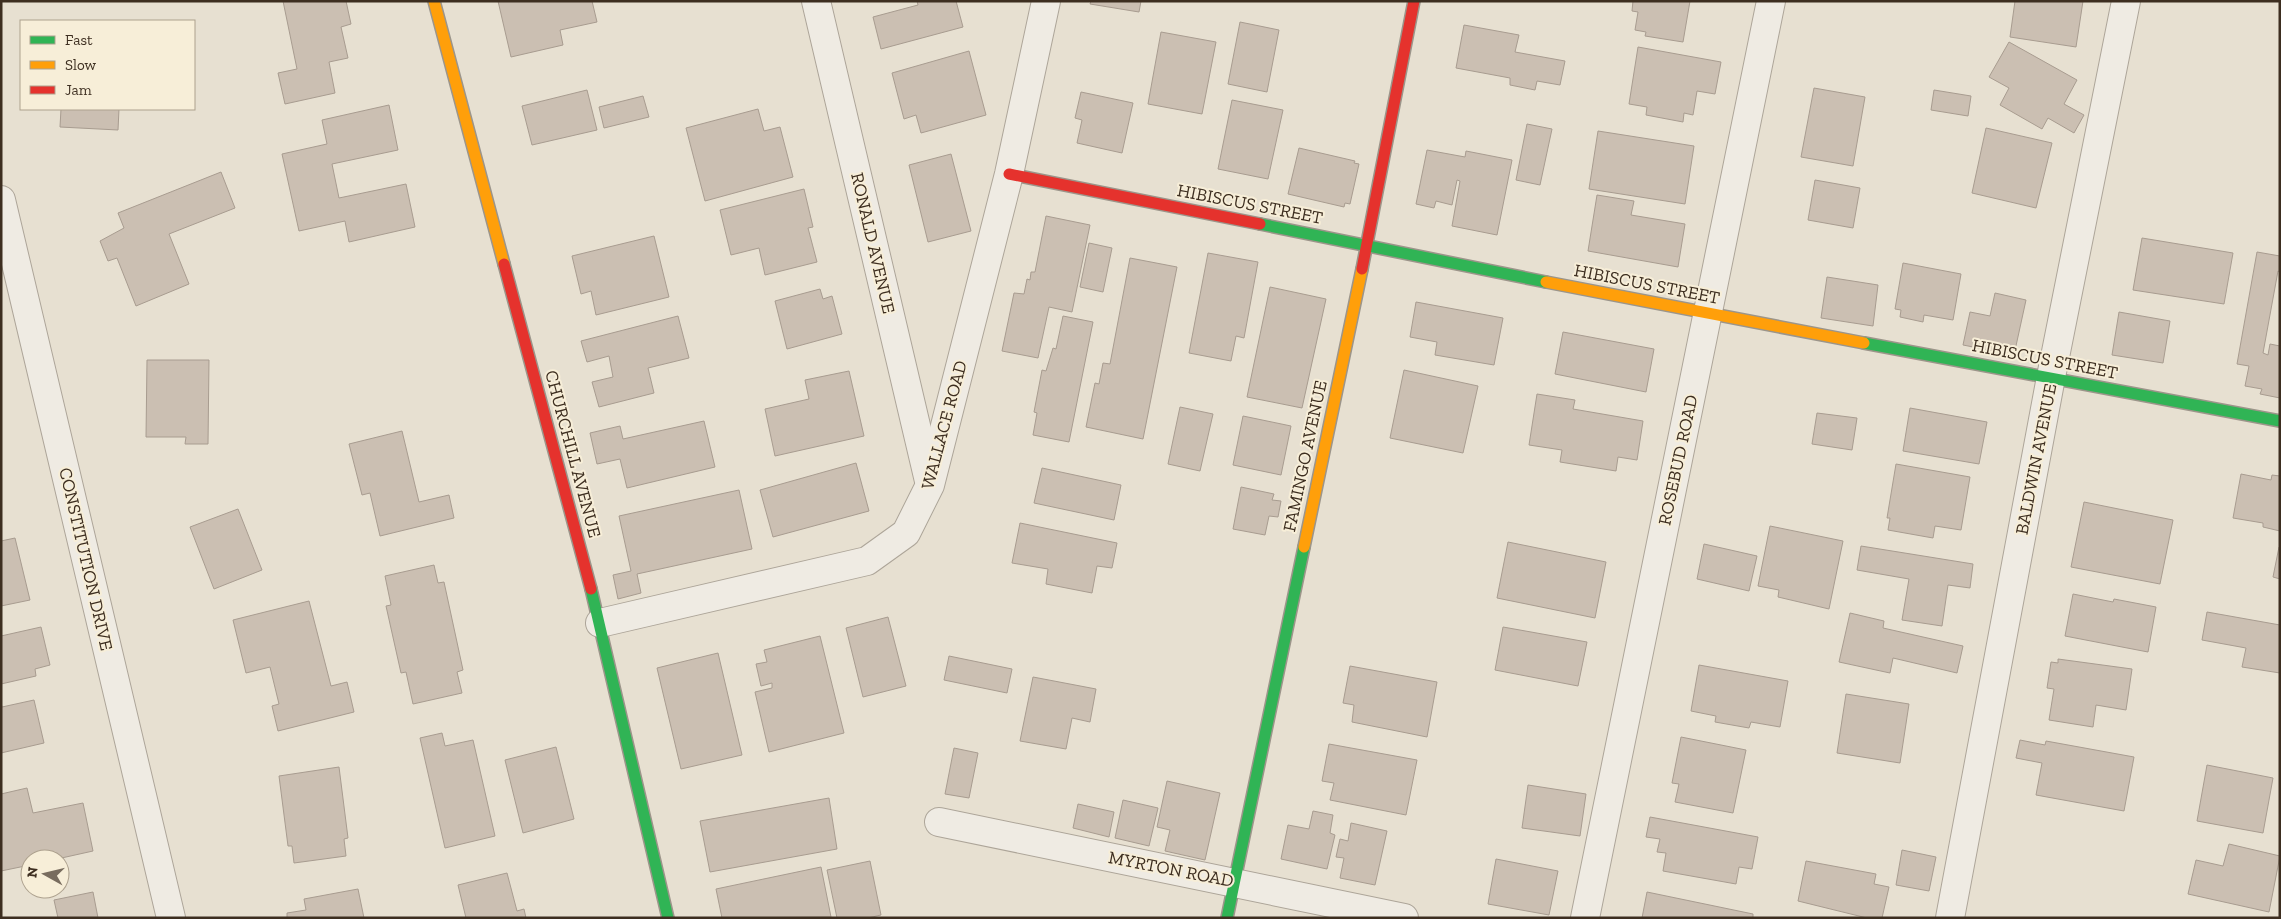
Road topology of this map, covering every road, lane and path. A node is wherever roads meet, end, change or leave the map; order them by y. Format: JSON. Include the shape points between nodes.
{"nodes":[{"id":1,"x":434,"y":1,"type":"edge"},
{"id":2,"x":816,"y":1,"type":"edge"},
{"id":3,"x":1046,"y":1,"type":"edge"},
{"id":4,"x":1414,"y":1,"type":"edge"},
{"id":5,"x":1771,"y":1,"type":"edge"},
{"id":6,"x":2126,"y":1,"type":"edge"},
{"id":7,"x":1009,"y":174,"type":"junction"},
{"id":8,"x":1,"y":200,"type":"edge"},
{"id":9,"x":1367,"y":246,"type":"junction"},
{"id":10,"x":1708,"y":314,"type":"junction"},
{"id":11,"x":2051,"y":377,"type":"junction"},
{"id":12,"x":2280,"y":421,"type":"edge"},
{"id":13,"x":930,"y":485,"type":"junction"},
{"id":14,"x":600,"y":624,"type":"junction"},
{"id":15,"x":939,"y":822,"type":"dead end"},
{"id":16,"x":1234,"y":881,"type":"junction"},
{"id":17,"x":171,"y":918,"type":"edge"},
{"id":18,"x":668,"y":918,"type":"edge"},
{"id":19,"x":1227,"y":918,"type":"edge"},
{"id":20,"x":1404,"y":918,"type":"edge"},
{"id":21,"x":1585,"y":918,"type":"edge"},
{"id":22,"x":1950,"y":918,"type":"edge"}],
"edges":[{"from":1,"to":14,"type":"street","name":"CHURCHILL AVENUE"},
{"from":2,"to":13,"type":"street","name":"RONALD AVENUE"},
{"from":3,"to":7,"type":"street","name":"WALLACE ROAD"},
{"from":4,"to":9,"type":"street","name":"FAMINGO AVENUE"},
{"from":5,"to":10,"type":"street","name":"ROSEBUD ROAD"},
{"from":6,"to":11,"type":"street","name":"BALDWIN AVENUE"},
{"from":7,"to":9,"type":"street","name":"HIBISCUS STREET"},
{"from":7,"to":13,"type":"street","name":"WALLACE ROAD"},
{"from":8,"to":17,"type":"street","name":"CONSTITUTION DRIVE"},
{"from":9,"to":10,"type":"street","name":"HIBISCUS STREET"},
{"from":9,"to":16,"type":"street","name":"FAMINGO AVENUE"},
{"from":10,"to":11,"type":"street","name":"HIBISCUS STREET"},
{"from":10,"to":21,"type":"street","name":"ROSEBUD ROAD"},
{"from":11,"to":12,"type":"street","name":"HIBISCUS STREET"},
{"from":11,"to":22,"type":"street","name":"BALDWIN AVENUE"},
{"from":13,"to":14,"type":"street","name":"WALLACE ROAD","via":[[906,534],[867,561]]},
{"from":14,"to":18,"type":"street","name":"CHURCHILL AVENUE"},
{"from":15,"to":16,"type":"street","name":"MYRTON ROAD"},
{"from":16,"to":19,"type":"street","name":"FAMINGO AVENUE"},
{"from":16,"to":20,"type":"street","name":"MYRTON ROAD"}]}
